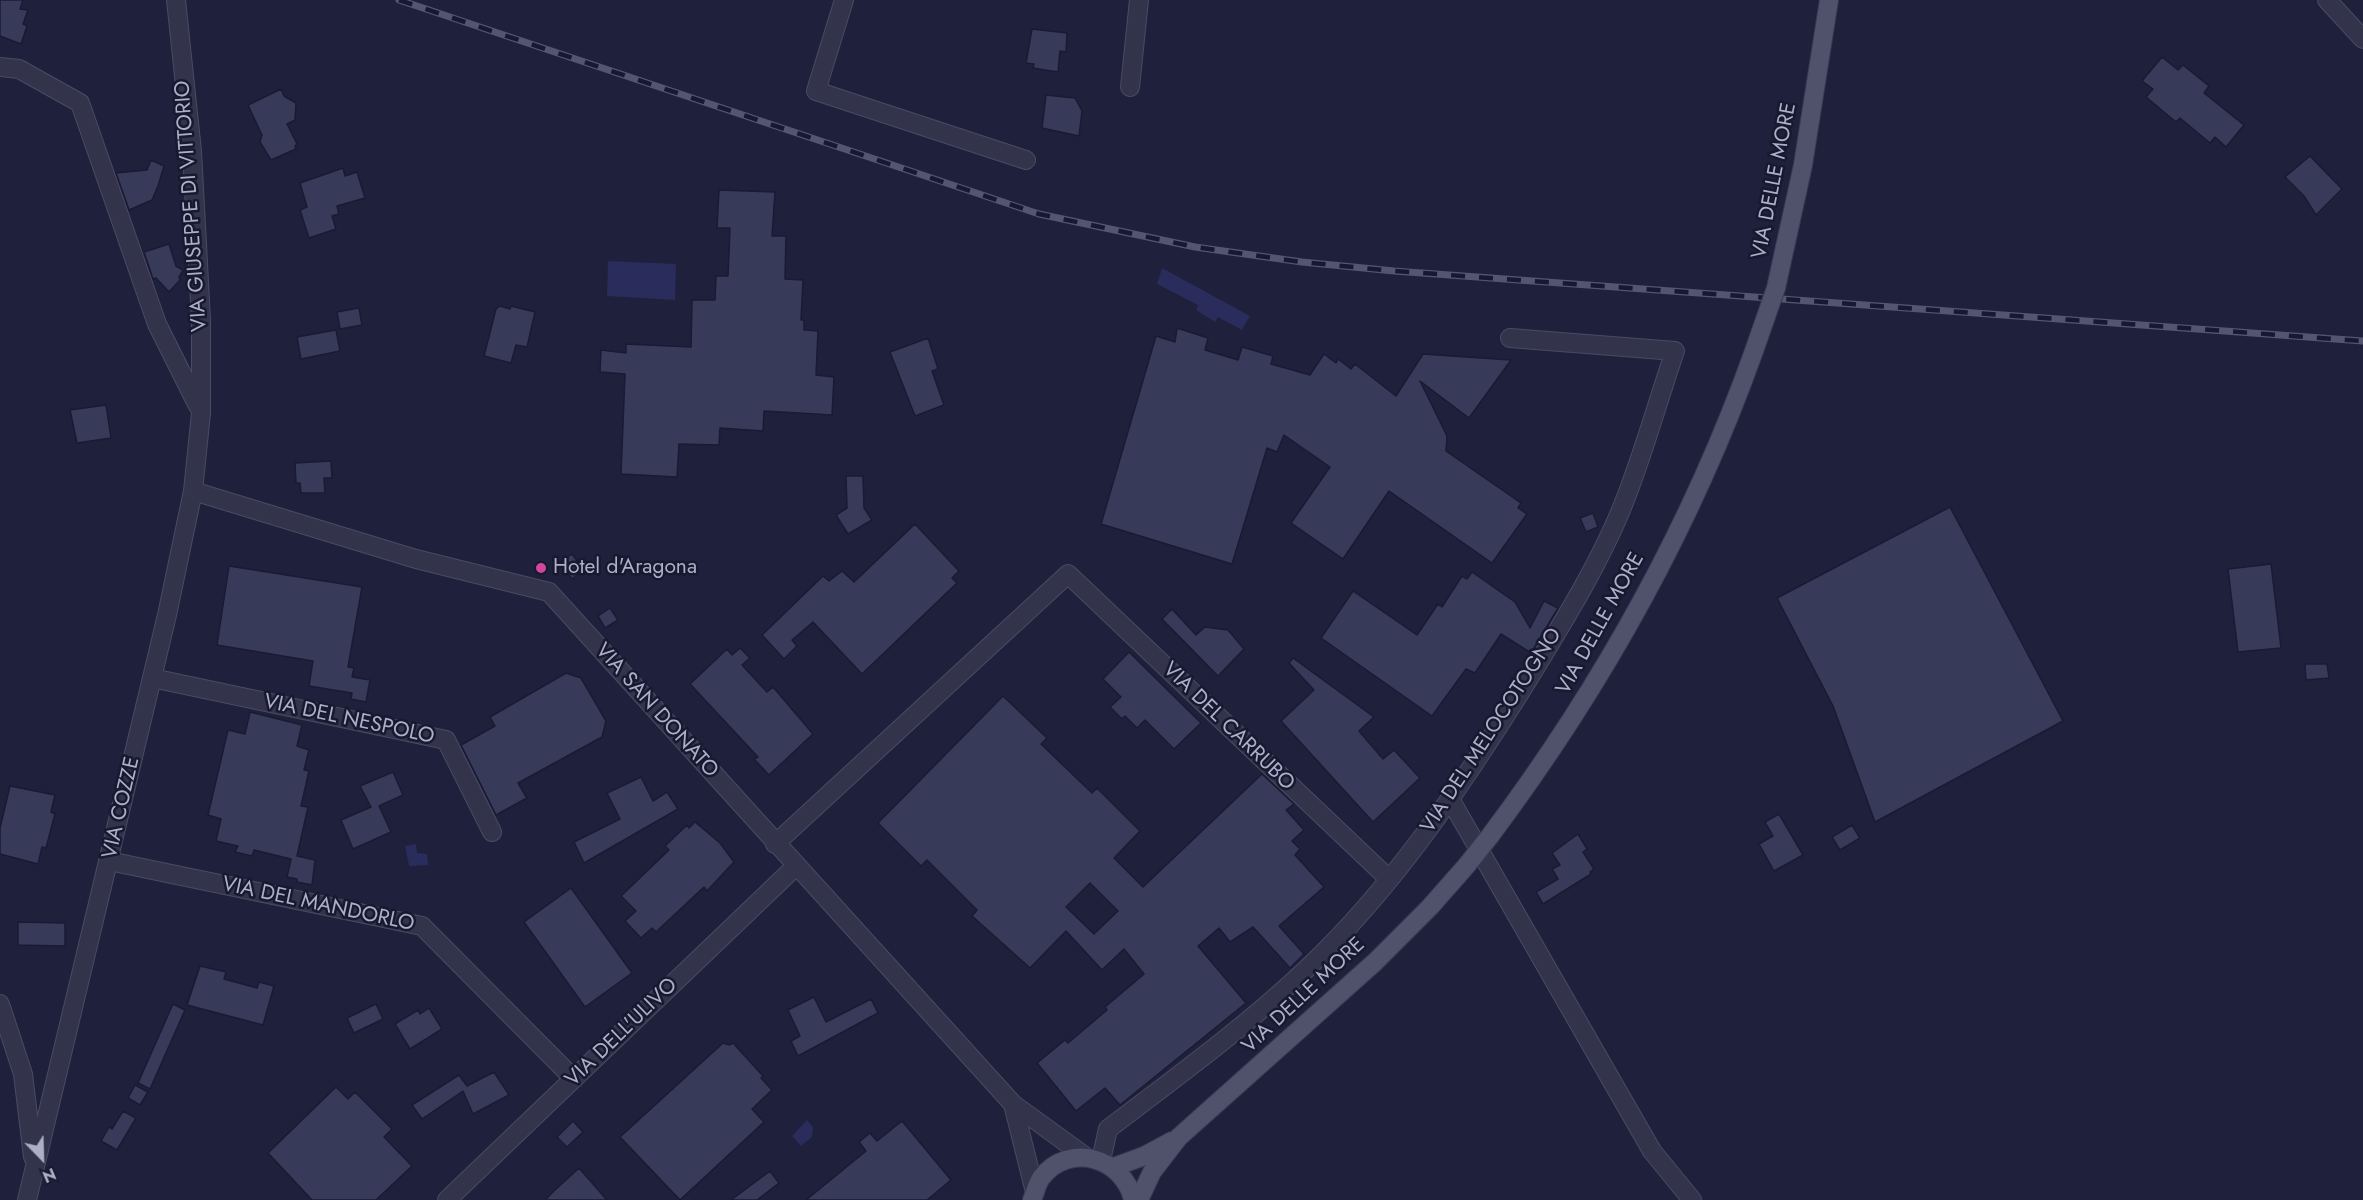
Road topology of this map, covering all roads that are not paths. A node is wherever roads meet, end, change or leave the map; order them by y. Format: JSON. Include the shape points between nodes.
{"nodes":[{"id":1,"x":176,"y":0,"type":"edge"},
{"id":2,"x":844,"y":0,"type":"edge"},
{"id":3,"x":1139,"y":0,"type":"edge"},
{"id":4,"x":1829,"y":0,"type":"edge"},
{"id":5,"x":2327,"y":0,"type":"edge"},
{"id":6,"x":2363,"y":39,"type":"edge"},
{"id":7,"x":0,"y":67,"type":"edge"},
{"id":8,"x":1130,"y":87,"type":"dead end"},
{"id":9,"x":1026,"y":160,"type":"dead end"},
{"id":10,"x":1510,"y":338,"type":"dead end"},
{"id":11,"x":201,"y":413,"type":"junction"},
{"id":12,"x":194,"y":491,"type":"junction"},
{"id":13,"x":152,"y":678,"type":"junction"},
{"id":14,"x":1449,"y":799,"type":"junction"},
{"id":15,"x":492,"y":832,"type":"dead end"},
{"id":16,"x":775,"y":844,"type":"junction"},
{"id":17,"x":109,"y":861,"type":"junction"},
{"id":18,"x":796,"y":866,"type":"junction"},
{"id":19,"x":1389,"y":879,"type":"junction"},
{"id":20,"x":0,"y":1004,"type":"edge"},
{"id":21,"x":574,"y":1078,"type":"junction"},
{"id":22,"x":1013,"y":1104,"type":"junction"},
{"id":23,"x":1179,"y":1137,"type":"junction"},
{"id":24,"x":1100,"y":1161,"type":"junction"},
{"id":25,"x":35,"y":1168,"type":"junction"},
{"id":26,"x":1034,"y":1196,"type":"edge"},
{"id":27,"x":27,"y":1200,"type":"edge"},
{"id":28,"x":447,"y":1200,"type":"edge"},
{"id":29,"x":1133,"y":1200,"type":"edge"},
{"id":30,"x":1139,"y":1200,"type":"edge"},
{"id":31,"x":1692,"y":1200,"type":"edge"}],
"edges":[{"from":1,"to":11,"type":"street","name":"VIA GIUSEPPE DI VITTORIO","via":[[192,152],[201,320]]},
{"from":2,"to":9,"type":"street","via":[[816,91]]},
{"from":3,"to":8,"type":"street"},
{"from":4,"to":23,"type":"main road","name":"VIA DELLE MORE","bridge":true,"via":[[1803,165],[1776,288],[1708,466],[1626,632],[1534,776],[1430,907],[1375,962]]},
{"from":5,"to":6,"type":"street"},
{"from":7,"to":11,"type":"street","via":[[19,69],[80,103],[157,324]]},
{"from":10,"to":14,"type":"street","name":"VIA DEL MELOCOTOGNO","via":[[1675,351],[1621,510],[1568,614]]},
{"from":11,"to":12,"type":"street","name":"VIA COZZE"},
{"from":12,"to":13,"type":"street","name":"VIA COZZE"},
{"from":12,"to":16,"type":"street","name":"VIA SAN DONATO","via":[[416,560],[549,592]]},
{"from":13,"to":15,"type":"street","name":"VIA DEL NESPOLO","via":[[446,740]]},
{"from":13,"to":17,"type":"street","name":"VIA COZZE"},
{"from":14,"to":19,"type":"street","name":"VIA DEL MELOCOTOGNO"},
{"from":14,"to":31,"type":"street","via":[[1652,1151]]},
{"from":16,"to":18,"type":"street","name":"VIA SAN DONATO"},
{"from":16,"to":19,"type":"street","name":"VIA DEL CARRUBO","via":[[1068,574]]},
{"from":17,"to":21,"type":"street","name":"VIA DEL MANDORLO","via":[[422,926]]},
{"from":17,"to":25,"type":"street","name":"VIA COZZE"},
{"from":18,"to":21,"type":"street","name":"VIA DELL'ULIVO"},
{"from":18,"to":22,"type":"street","name":"VIA SAN DONATO"},
{"from":19,"to":24,"type":"street","name":"VIA DEL MELOCOTOGNO","via":[[1325,951],[1263,1008],[1108,1129]]},
{"from":20,"to":25,"type":"street","via":[[23,1074]]},
{"from":21,"to":28,"type":"street","name":"VIA DELL'ULIVO"},
{"from":22,"to":24,"type":"street","name":"VIA SAN DONATO"},
{"from":22,"to":26,"type":"street"},
{"from":23,"to":24,"type":"main road","via":[[1144,1156]]},
{"from":23,"to":30,"type":"main road","via":[[1152,1172]]},
{"from":24,"to":26,"type":"main road","via":[[1061,1162],[1041,1178]]},
{"from":24,"to":29,"type":"main road","via":[[1130,1186]]},
{"from":25,"to":27,"type":"street","name":"VIA COZZE"}]}
